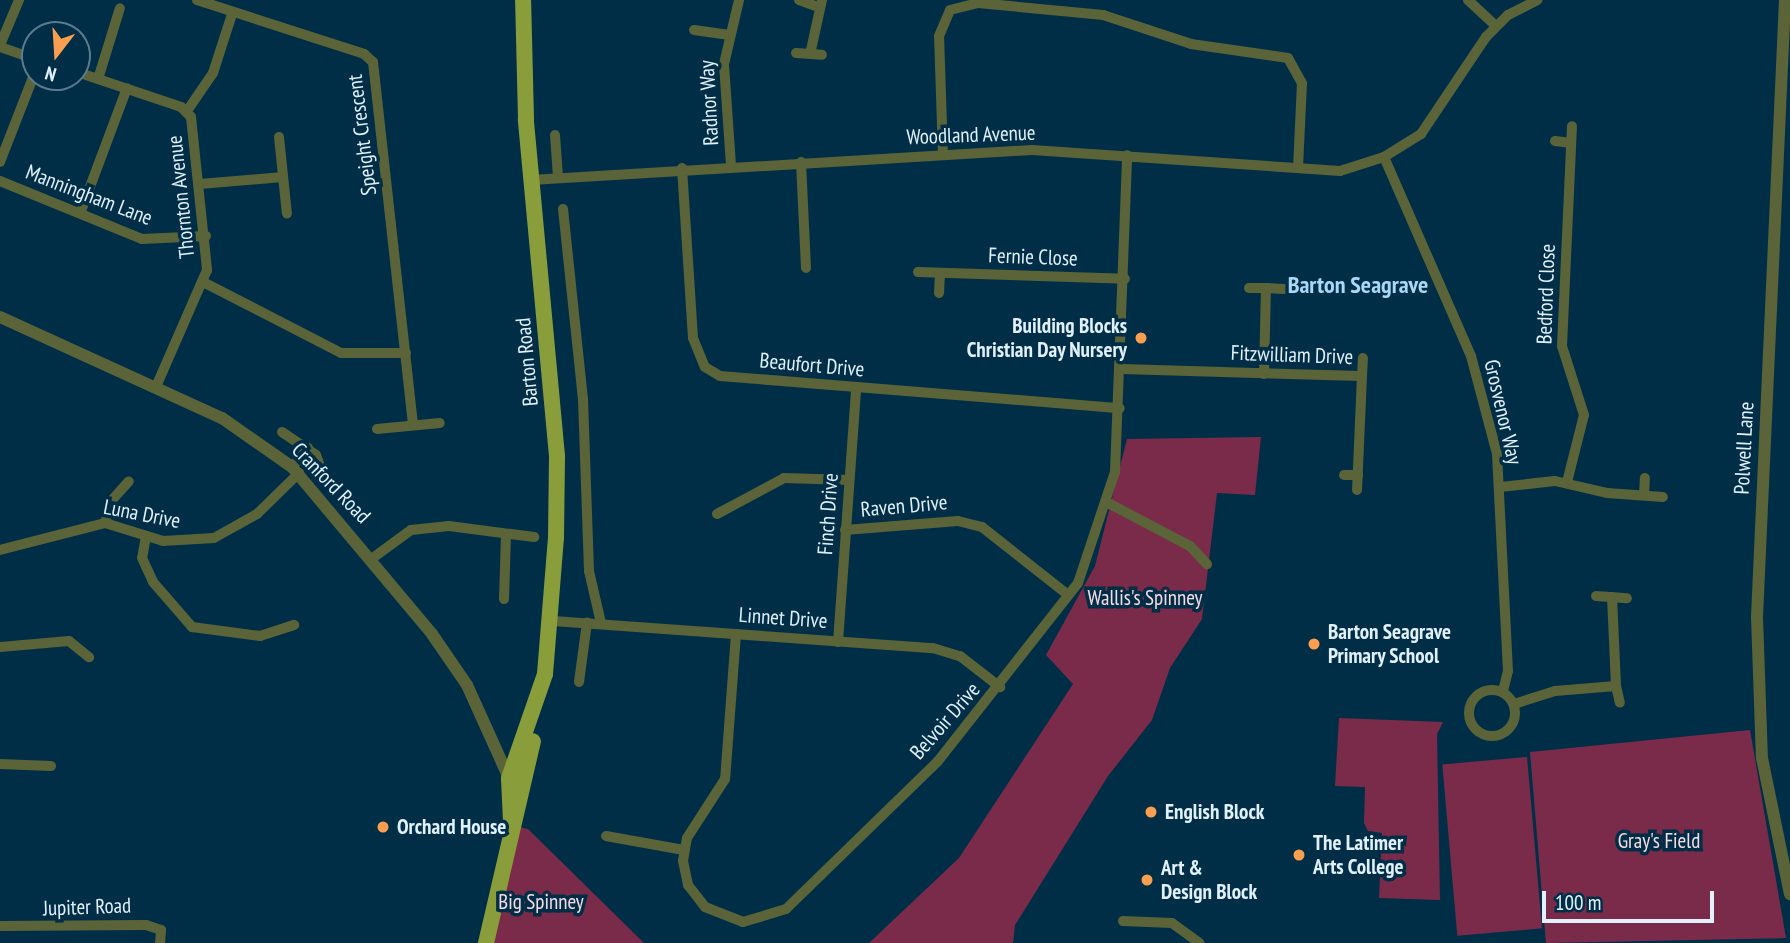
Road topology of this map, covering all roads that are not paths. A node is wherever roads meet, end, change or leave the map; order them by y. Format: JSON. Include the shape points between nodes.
{"nodes":[{"id":1,"x":19,"y":0,"type":"edge"},
{"id":2,"x":197,"y":0,"type":"edge"},
{"id":3,"x":523,"y":0,"type":"edge"},
{"id":4,"x":739,"y":0,"type":"edge"},
{"id":5,"x":799,"y":0,"type":"edge"},
{"id":6,"x":1468,"y":0,"type":"edge"},
{"id":7,"x":1537,"y":0,"type":"edge"},
{"id":8,"x":1785,"y":0,"type":"edge"},
{"id":9,"x":820,"y":4,"type":"edge"},
{"id":10,"x":120,"y":8,"type":"dead end"},
{"id":11,"x":232,"y":14,"type":"junction"},
{"id":12,"x":1496,"y":26,"type":"junction"},
{"id":13,"x":694,"y":30,"type":"dead end"},
{"id":14,"x":728,"y":35,"type":"junction"},
{"id":15,"x":0,"y":46,"type":"edge"},
{"id":16,"x":811,"y":50,"type":"junction"},
{"id":17,"x":796,"y":52,"type":"dead end"},
{"id":18,"x":21,"y":54,"type":"edge"},
{"id":19,"x":822,"y":55,"type":"dead end"},
{"id":20,"x":91,"y":77,"type":"edge"},
{"id":21,"x":98,"y":79,"type":"junction"},
{"id":22,"x":127,"y":88,"type":"junction"},
{"id":23,"x":28,"y":91,"type":"edge"},
{"id":24,"x":187,"y":111,"type":"junction"},
{"id":25,"x":1572,"y":126,"type":"dead end"},
{"id":26,"x":555,"y":135,"type":"dead end"},
{"id":27,"x":279,"y":137,"type":"dead end"},
{"id":28,"x":1555,"y":141,"type":"dead end"},
{"id":29,"x":1571,"y":143,"type":"junction"},
{"id":30,"x":943,"y":155,"type":"junction"},
{"id":31,"x":1127,"y":155,"type":"junction"},
{"id":32,"x":1384,"y":157,"type":"junction"},
{"id":33,"x":0,"y":162,"type":"edge"},
{"id":34,"x":801,"y":162,"type":"junction"},
{"id":35,"x":731,"y":165,"type":"junction"},
{"id":36,"x":1297,"y":167,"type":"junction"},
{"id":37,"x":682,"y":168,"type":"junction"},
{"id":38,"x":283,"y":177,"type":"junction"},
{"id":39,"x":558,"y":177,"type":"junction"},
{"id":40,"x":531,"y":180,"type":"junction"},
{"id":41,"x":0,"y":181,"type":"edge"},
{"id":42,"x":200,"y":184,"type":"junction"},
{"id":43,"x":563,"y":209,"type":"dead end"},
{"id":44,"x":81,"y":211,"type":"junction"},
{"id":45,"x":287,"y":214,"type":"dead end"},
{"id":46,"x":206,"y":236,"type":"junction"},
{"id":47,"x":806,"y":268,"type":"dead end"},
{"id":48,"x":918,"y":272,"type":"dead end"},
{"id":49,"x":940,"y":273,"type":"junction"},
{"id":50,"x":1125,"y":279,"type":"junction"},
{"id":51,"x":203,"y":282,"type":"junction"},
{"id":52,"x":1249,"y":288,"type":"dead end"},
{"id":53,"x":1266,"y":288,"type":"junction"},
{"id":54,"x":1284,"y":289,"type":"dead end"},
{"id":55,"x":939,"y":293,"type":"dead end"},
{"id":56,"x":0,"y":317,"type":"edge"},
{"id":57,"x":406,"y":353,"type":"junction"},
{"id":58,"x":1363,"y":358,"type":"dead end"},
{"id":59,"x":1122,"y":369,"type":"junction"},
{"id":60,"x":1265,"y":374,"type":"junction"},
{"id":61,"x":1362,"y":376,"type":"junction"},
{"id":62,"x":156,"y":387,"type":"junction"},
{"id":63,"x":856,"y":388,"type":"junction"},
{"id":64,"x":1120,"y":408,"type":"junction"},
{"id":65,"x":440,"y":423,"type":"dead end"},
{"id":66,"x":413,"y":425,"type":"junction"},
{"id":67,"x":377,"y":429,"type":"dead end"},
{"id":68,"x":282,"y":432,"type":"dead end"},
{"id":69,"x":308,"y":448,"type":"junction"},
{"id":70,"x":296,"y":470,"type":"junction"},
{"id":71,"x":323,"y":474,"type":"dead end"},
{"id":72,"x":1345,"y":475,"type":"dead end"},
{"id":73,"x":1357,"y":475,"type":"junction"},
{"id":74,"x":1645,"y":478,"type":"dead end"},
{"id":75,"x":849,"y":480,"type":"junction"},
{"id":76,"x":129,"y":481,"type":"dead end"},
{"id":77,"x":1567,"y":482,"type":"junction"},
{"id":78,"x":1500,"y":487,"type":"junction"},
{"id":79,"x":1357,"y":490,"type":"dead end"},
{"id":80,"x":1644,"y":495,"type":"junction"},
{"id":81,"x":1663,"y":497,"type":"dead end"},
{"id":82,"x":1108,"y":503,"type":"junction"},
{"id":83,"x":717,"y":514,"type":"dead end"},
{"id":84,"x":105,"y":523,"type":"junction"},
{"id":85,"x":845,"y":530,"type":"junction"},
{"id":86,"x":146,"y":536,"type":"junction"},
{"id":87,"x":506,"y":537,"type":"junction"},
{"id":88,"x":534,"y":537,"type":"dead end"},
{"id":89,"x":0,"y":550,"type":"edge"},
{"id":90,"x":374,"y":557,"type":"junction"},
{"id":91,"x":1207,"y":564,"type":"dead end"},
{"id":92,"x":1069,"y":595,"type":"junction"},
{"id":93,"x":1596,"y":596,"type":"dead end"},
{"id":94,"x":1612,"y":597,"type":"junction"},
{"id":95,"x":1627,"y":597,"type":"dead end"},
{"id":96,"x":504,"y":599,"type":"dead end"},
{"id":97,"x":553,"y":621,"type":"junction"},
{"id":98,"x":587,"y":623,"type":"junction"},
{"id":99,"x":601,"y":624,"type":"junction"},
{"id":100,"x":294,"y":625,"type":"dead end"},
{"id":101,"x":736,"y":634,"type":"junction"},
{"id":102,"x":838,"y":642,"type":"junction"},
{"id":103,"x":0,"y":647,"type":"edge"},
{"id":104,"x":89,"y":657,"type":"dead end"},
{"id":105,"x":579,"y":682,"type":"dead end"},
{"id":106,"x":1616,"y":686,"type":"junction"},
{"id":107,"x":1000,"y":687,"type":"junction"},
{"id":108,"x":1503,"y":691,"type":"junction"},
{"id":109,"x":1620,"y":703,"type":"dead end"},
{"id":110,"x":1514,"y":704,"type":"junction"},
{"id":111,"x":516,"y":763,"type":"junction"},
{"id":112,"x":0,"y":765,"type":"edge"},
{"id":113,"x":51,"y":766,"type":"dead end"},
{"id":114,"x":512,"y":821,"type":"junction"},
{"id":115,"x":606,"y":836,"type":"dead end"},
{"id":116,"x":684,"y":850,"type":"junction"},
{"id":117,"x":1790,"y":894,"type":"edge"},
{"id":118,"x":1123,"y":921,"type":"dead end"},
{"id":119,"x":0,"y":926,"type":"edge"},
{"id":120,"x":160,"y":943,"type":"edge"},
{"id":121,"x":486,"y":943,"type":"edge"},
{"id":122,"x":1200,"y":943,"type":"edge"}],
"edges":[{"from":1,"to":15,"type":"street"},
{"from":2,"to":11,"type":"street","name":"Speight Crescent"},
{"from":3,"to":40,"type":"main road","name":"Barton Road"},
{"from":4,"to":14,"type":"street","name":"Radnor Way"},
{"from":5,"to":9,"type":"street"},
{"from":6,"to":12,"type":"street"},
{"from":7,"to":12,"type":"street"},
{"from":8,"to":117,"type":"street","name":"Polwell Lane","via":[[1757,617],[1762,758]]},
{"from":9,"to":16,"type":"street"},
{"from":10,"to":21,"type":"street"},
{"from":11,"to":24,"type":"street","via":[[209,82]]},
{"from":11,"to":57,"type":"street","name":"Speight Crescent","via":[[364,54],[373,62]]},
{"from":12,"to":32,"type":"street","name":"Woodland Avenue","via":[[1436,118]]},
{"from":13,"to":14,"type":"street"},
{"from":14,"to":35,"type":"street","name":"Radnor Way","via":[[724,64]]},
{"from":15,"to":18,"type":"street"},
{"from":16,"to":17,"type":"street"},
{"from":16,"to":19,"type":"street"},
{"from":20,"to":21,"type":"street","name":"Thornton Avenue"},
{"from":21,"to":22,"type":"street","name":"Thornton Avenue"},
{"from":22,"to":24,"type":"street","name":"Thornton Avenue"},
{"from":22,"to":44,"type":"street"},
{"from":23,"to":33,"type":"street"},
{"from":24,"to":42,"type":"street","name":"Thornton Avenue"},
{"from":25,"to":29,"type":"street","name":"Bedford Close"},
{"from":26,"to":39,"type":"street"},
{"from":27,"to":38,"type":"street"},
{"from":28,"to":29,"type":"street"},
{"from":29,"to":77,"type":"street","name":"Bedford Close","via":[[1562,346],[1584,415]]},
{"from":30,"to":31,"type":"street","name":"Woodland Avenue"},
{"from":30,"to":34,"type":"street","name":"Woodland Avenue"},
{"from":30,"to":36,"type":"street","via":[[939,36],[950,10],[978,3],[1104,15],[1170,40],[1288,58],[1302,83]]},
{"from":31,"to":36,"type":"street","name":"Woodland Avenue"},
{"from":31,"to":50,"type":"street","name":"Belvoir Drive"},
{"from":32,"to":36,"type":"street","name":"Woodland Avenue","via":[[1340,171]]},
{"from":32,"to":78,"type":"street","name":"Grosvenor Way","via":[[1471,356]]},
{"from":34,"to":35,"type":"street","name":"Woodland Avenue"},
{"from":34,"to":47,"type":"street"},
{"from":35,"to":37,"type":"street","name":"Woodland Avenue"},
{"from":37,"to":39,"type":"street","name":"Woodland Avenue"},
{"from":37,"to":63,"type":"street","name":"Beaufort Drive","via":[[693,338],[705,366],[720,376]]},
{"from":38,"to":42,"type":"street"},
{"from":38,"to":45,"type":"street"},
{"from":39,"to":40,"type":"street","name":"Woodland Avenue"},
{"from":40,"to":97,"type":"main road","name":"Barton Road","via":[[557,456]]},
{"from":41,"to":44,"type":"street","name":"Manningham Lane"},
{"from":42,"to":46,"type":"street","name":"Thornton Avenue"},
{"from":43,"to":99,"type":"street","via":[[583,399],[589,571]]},
{"from":44,"to":46,"type":"street","name":"Manningham Lane","via":[[142,239]]},
{"from":46,"to":51,"type":"street","name":"Thornton Avenue"},
{"from":48,"to":49,"type":"street","name":"Fernie Close"},
{"from":49,"to":50,"type":"street","name":"Fernie Close"},
{"from":49,"to":55,"type":"street"},
{"from":50,"to":59,"type":"street","name":"Belvoir Drive"},
{"from":51,"to":57,"type":"street","via":[[341,353]]},
{"from":51,"to":62,"type":"street","name":"Thornton Avenue"},
{"from":52,"to":53,"type":"street"},
{"from":53,"to":54,"type":"street"},
{"from":53,"to":60,"type":"street"},
{"from":56,"to":62,"type":"street","name":"Cranford Road"},
{"from":57,"to":66,"type":"street","name":"Speight Crescent"},
{"from":58,"to":61,"type":"street"},
{"from":59,"to":60,"type":"street","name":"Fitzwilliam Drive"},
{"from":59,"to":64,"type":"street","name":"Belvoir Drive"},
{"from":60,"to":61,"type":"street","name":"Fitzwilliam Drive"},
{"from":61,"to":73,"type":"street","name":"Fitzwilliam Drive"},
{"from":62,"to":70,"type":"street","name":"Cranford Road","via":[[222,418]]},
{"from":63,"to":64,"type":"street","name":"Beaufort Drive"},
{"from":63,"to":75,"type":"street","name":"Finch Drive"},
{"from":64,"to":82,"type":"street","name":"Belvoir Drive"},
{"from":65,"to":66,"type":"street"},
{"from":66,"to":67,"type":"street"},
{"from":68,"to":69,"type":"street"},
{"from":69,"to":70,"type":"street","name":"Luna Drive"},
{"from":69,"to":71,"type":"street"},
{"from":70,"to":86,"type":"street","name":"Luna Drive","via":[[257,514],[214,538]]},
{"from":70,"to":90,"type":"street","name":"Cranford Road"},
{"from":72,"to":73,"type":"street"},
{"from":73,"to":79,"type":"street","name":"Fitzwilliam Drive"},
{"from":74,"to":80,"type":"street"},
{"from":75,"to":83,"type":"street","via":[[784,478]]},
{"from":75,"to":85,"type":"street","name":"Finch Drive"},
{"from":76,"to":84,"type":"street","via":[[112,500]]},
{"from":77,"to":78,"type":"street"},
{"from":77,"to":80,"type":"street"},
{"from":78,"to":108,"type":"street","name":"Grosvenor Way","via":[[1508,671]]},
{"from":80,"to":81,"type":"street"},
{"from":82,"to":91,"type":"street","via":[[1190,546]]},
{"from":82,"to":92,"type":"street","name":"Belvoir Drive"},
{"from":84,"to":86,"type":"street","name":"Luna Drive"},
{"from":84,"to":89,"type":"street","name":"Luna Drive"},
{"from":85,"to":92,"type":"street","name":"Raven Drive","via":[[958,521],[982,527]]},
{"from":85,"to":102,"type":"street","name":"Finch Drive"},
{"from":86,"to":100,"type":"street","via":[[142,558],[150,575],[192,627],[260,636]]},
{"from":87,"to":88,"type":"street"},
{"from":87,"to":90,"type":"street","via":[[449,526],[411,530]]},
{"from":87,"to":96,"type":"street"},
{"from":90,"to":111,"type":"street","name":"Cranford Road","via":[[467,685]]},
{"from":92,"to":107,"type":"street","name":"Belvoir Drive"},
{"from":93,"to":94,"type":"street"},
{"from":94,"to":95,"type":"street"},
{"from":94,"to":106,"type":"street"},
{"from":97,"to":98,"type":"street","name":"Linnet Drive"},
{"from":97,"to":111,"type":"main road","name":"Barton Road","via":[[534,719]]},
{"from":98,"to":99,"type":"street","name":"Linnet Drive"},
{"from":98,"to":105,"type":"street"},
{"from":99,"to":101,"type":"street","name":"Linnet Drive"},
{"from":101,"to":102,"type":"street","name":"Linnet Drive"},
{"from":101,"to":116,"type":"street","via":[[725,779]]},
{"from":102,"to":107,"type":"street","name":"Linnet Drive","via":[[947,651]]},
{"from":103,"to":104,"type":"street","via":[[69,641]]},
{"from":106,"to":109,"type":"street"},
{"from":106,"to":110,"type":"street","via":[[1555,691]]},
{"from":107,"to":116,"type":"street","name":"Belvoir Drive","via":[[938,761],[771,917],[743,922],[705,907],[684,874]]},
{"from":108,"to":110,"type":"street"},
{"from":108,"to":110,"type":"street","via":[[1486,690],[1473,699],[1474,727],[1490,736],[1502,734],[1515,718]]},
{"from":111,"to":114,"type":"main road","name":"Barton Road"},
{"from":111,"to":114,"type":"main road","name":"Barton Road","via":[[509,778]]},
{"from":112,"to":113,"type":"street"},
{"from":114,"to":121,"type":"main road","name":"Barton Road"},
{"from":115,"to":116,"type":"street"},
{"from":118,"to":122,"type":"street","via":[[1172,923]]},
{"from":119,"to":120,"type":"street","name":"Jupiter Road","via":[[146,925],[161,930]]}]}
